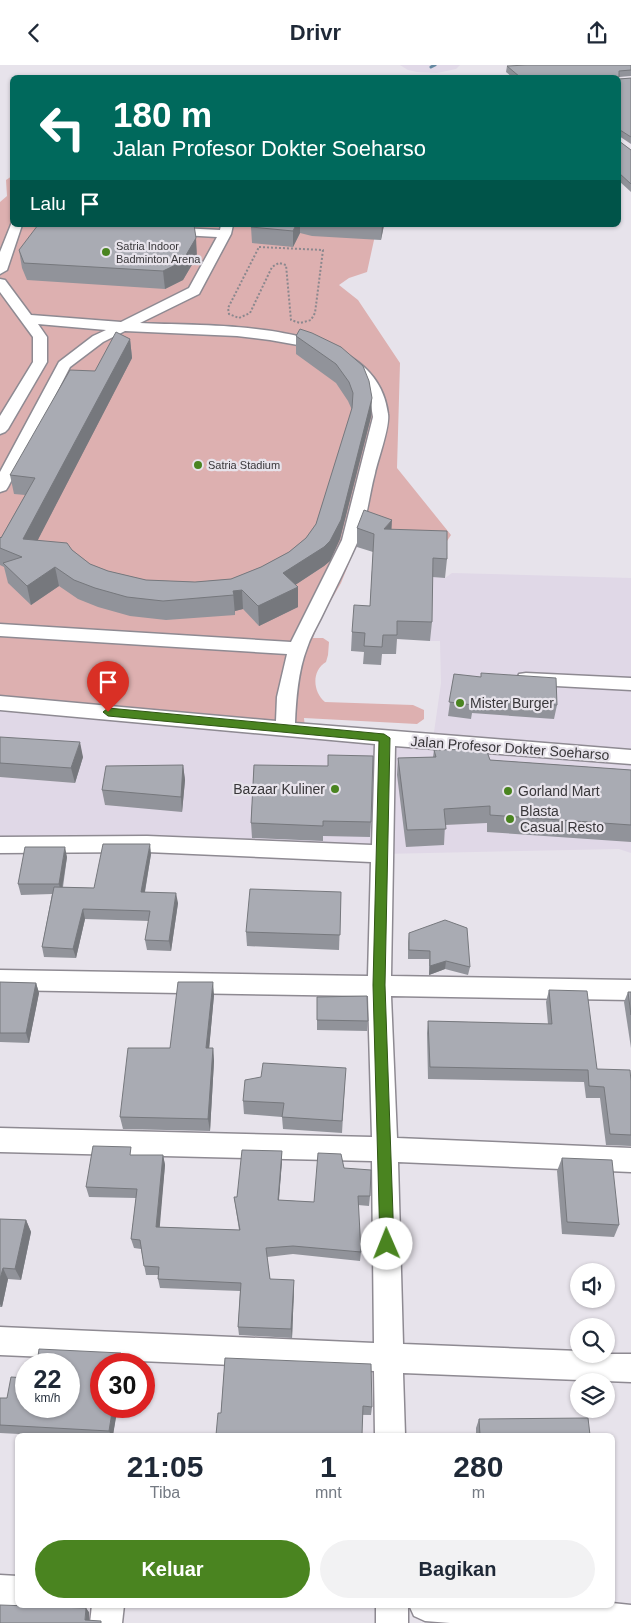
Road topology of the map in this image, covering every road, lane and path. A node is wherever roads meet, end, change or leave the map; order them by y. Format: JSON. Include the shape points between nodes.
{"nodes":[{"id":1,"x":15,"y":227,"type":"edge"},
{"id":2,"x":156,"y":229,"type":"edge"},
{"id":3,"x":207,"y":229,"type":"edge"},
{"id":4,"x":226,"y":229,"type":"edge"},
{"id":5,"x":259,"y":247,"type":"joint"},
{"id":6,"x":0,"y":270,"type":"edge"},
{"id":7,"x":0,"y":283,"type":"edge"},
{"id":8,"x":194,"y":291,"type":"junction"},
{"id":9,"x":27,"y":319,"type":"junction"},
{"id":10,"x":122,"y":327,"type":"junction"},
{"id":11,"x":176,"y":329,"type":"junction"},
{"id":12,"x":40,"y":362,"type":"junction"},
{"id":13,"x":64,"y":365,"type":"junction"},
{"id":14,"x":0,"y":429,"type":"edge"},
{"id":15,"x":0,"y":487,"type":"edge"},
{"id":16,"x":0,"y":630,"type":"edge"},
{"id":17,"x":297,"y":649,"type":"junction"},
{"id":18,"x":512,"y":679,"type":"edge"},
{"id":19,"x":631,"y":684,"type":"edge"},
{"id":20,"x":0,"y":703,"type":"edge"},
{"id":21,"x":285,"y":728,"type":"junction"},
{"id":22,"x":384,"y":738,"type":"junction"},
{"id":23,"x":631,"y":757,"type":"edge"},
{"id":24,"x":0,"y":845,"type":"edge"},
{"id":25,"x":382,"y":854,"type":"junction"},
{"id":26,"x":0,"y":980,"type":"edge"},
{"id":27,"x":379,"y":985,"type":"junction"},
{"id":28,"x":631,"y":990,"type":"edge"},
{"id":29,"x":0,"y":1140,"type":"edge"},
{"id":30,"x":385,"y":1149,"type":"junction"},
{"id":31,"x":631,"y":1160,"type":"edge"},
{"id":32,"x":0,"y":1341,"type":"edge"},
{"id":33,"x":389,"y":1358,"type":"junction"},
{"id":34,"x":631,"y":1368,"type":"edge"},
{"id":35,"x":390,"y":1433,"type":"edge"},
{"id":36,"x":0,"y":1591,"type":"edge"},
{"id":37,"x":15,"y":1592,"type":"edge"},
{"id":38,"x":108,"y":1608,"type":"edge"},
{"id":39,"x":392,"y":1608,"type":"edge"},
{"id":40,"x":464,"y":1608,"type":"edge"},
{"id":41,"x":631,"y":1621,"type":"edge"},
{"id":42,"x":106,"y":1623,"type":"edge"},
{"id":43,"x":392,"y":1623,"type":"edge"}],
"edges":[{"from":1,"to":6,"type":"street"},
{"from":2,"to":3,"type":"street"},
{"from":3,"to":4,"type":"street"},
{"from":4,"to":8,"type":"street"},
{"from":5,"to":5,"type":"path","via":[[228,308],[229,314],[240,317],[250,313],[272,267],[278,263],[286,265],[291,320],[300,323],[311,320],[315,313],[323,250]]},
{"from":7,"to":9,"type":"street"},
{"from":8,"to":10,"type":"street"},
{"from":8,"to":11,"type":"street"},
{"from":9,"to":10,"type":"street"},
{"from":9,"to":12,"type":"street","via":[[40,337]]},
{"from":10,"to":11,"type":"street"},
{"from":10,"to":13,"type":"street","via":[[98,339]]},
{"from":11,"to":17,"type":"street","via":[[256,334],[327,349],[370,380],[378,397],[381,417],[350,540]]},
{"from":12,"to":13,"type":"street"},
{"from":12,"to":14,"type":"street"},
{"from":13,"to":15,"type":"street"},
{"from":16,"to":17,"type":"street"},
{"from":17,"to":21,"type":"street","via":[[287,697]]},
{"from":18,"to":19,"type":"street"},
{"from":20,"to":21,"type":"street","name":"Jalan Profesor Dokter Soeharso"},
{"from":21,"to":22,"type":"street","name":"Jalan Profesor Dokter Soeharso"},
{"from":22,"to":23,"type":"street","name":"Jalan Profesor Dokter Soeharso"},
{"from":22,"to":25,"type":"street"},
{"from":24,"to":25,"type":"street","via":[[147,844]]},
{"from":25,"to":27,"type":"street"},
{"from":26,"to":27,"type":"street"},
{"from":27,"to":28,"type":"street"},
{"from":27,"to":30,"type":"street"},
{"from":29,"to":30,"type":"street"},
{"from":30,"to":31,"type":"street"},
{"from":30,"to":33,"type":"street"},
{"from":32,"to":33,"type":"street"},
{"from":33,"to":34,"type":"street"},
{"from":33,"to":35,"type":"street"},
{"from":36,"to":37,"type":"street"},
{"from":38,"to":42,"type":"street"},
{"from":39,"to":43,"type":"street"},
{"from":40,"to":41,"type":"street"}]}
